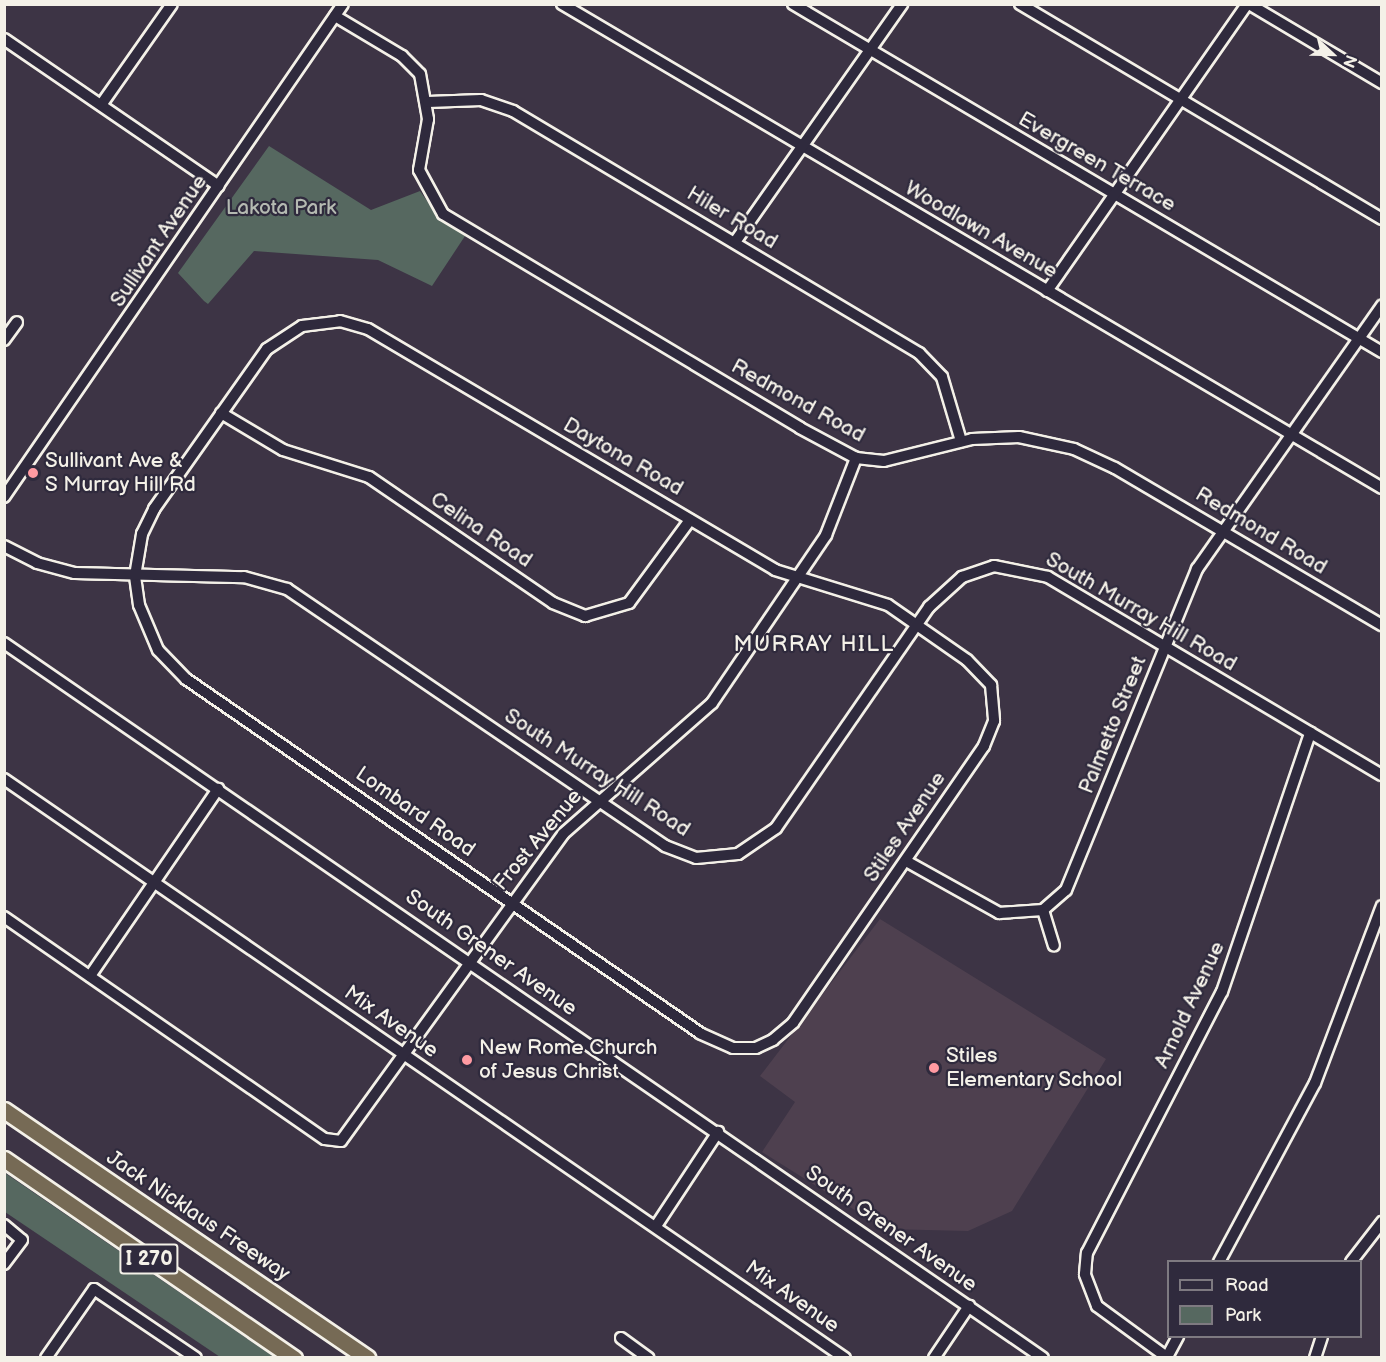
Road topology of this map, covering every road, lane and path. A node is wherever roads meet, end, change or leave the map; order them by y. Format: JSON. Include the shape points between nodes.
{"nodes":[{"id":1,"x":172,"y":4,"type":"edge"},
{"id":2,"x":343,"y":4,"type":"edge"},
{"id":3,"x":562,"y":4,"type":"edge"},
{"id":4,"x":793,"y":4,"type":"edge"},
{"id":5,"x":902,"y":4,"type":"edge"},
{"id":6,"x":1020,"y":4,"type":"edge"},
{"id":7,"x":1248,"y":4,"type":"edge"},
{"id":8,"x":335,"y":16,"type":"junction"},
{"id":9,"x":4,"y":39,"type":"edge"},
{"id":10,"x":870,"y":50,"type":"junction"},
{"id":11,"x":1382,"y":83,"type":"edge"},
{"id":12,"x":1180,"y":99,"type":"junction"},
{"id":13,"x":428,"y":102,"type":"junction"},
{"id":14,"x":101,"y":105,"type":"junction"},
{"id":15,"x":802,"y":147,"type":"junction"},
{"id":16,"x":219,"y":186,"type":"junction"},
{"id":17,"x":1116,"y":195,"type":"junction"},
{"id":18,"x":1382,"y":219,"type":"edge"},
{"id":19,"x":735,"y":242,"type":"junction"},
{"id":20,"x":1047,"y":291,"type":"junction"},
{"id":21,"x":1382,"y":306,"type":"edge"},
{"id":22,"x":17,"y":322,"type":"dead end"},
{"id":23,"x":1358,"y":338,"type":"junction"},
{"id":24,"x":4,"y":340,"type":"edge"},
{"id":25,"x":1382,"y":352,"type":"edge"},
{"id":26,"x":221,"y":413,"type":"junction"},
{"id":27,"x":1290,"y":434,"type":"junction"},
{"id":28,"x":961,"y":441,"type":"junction"},
{"id":29,"x":856,"y":458,"type":"junction"},
{"id":30,"x":1382,"y":488,"type":"edge"},
{"id":31,"x":4,"y":497,"type":"edge"},
{"id":32,"x":690,"y":520,"type":"junction"},
{"id":33,"x":1221,"y":531,"type":"junction"},
{"id":34,"x":4,"y":546,"type":"edge"},
{"id":35,"x":135,"y":576,"type":"junction"},
{"id":36,"x":797,"y":579,"type":"junction"},
{"id":37,"x":918,"y":624,"type":"junction"},
{"id":38,"x":1382,"y":626,"type":"edge"},
{"id":39,"x":4,"y":643,"type":"edge"},
{"id":40,"x":1165,"y":646,"type":"junction"},
{"id":41,"x":1310,"y":733,"type":"junction"},
{"id":42,"x":1382,"y":775,"type":"edge"},
{"id":43,"x":4,"y":778,"type":"edge"},
{"id":44,"x":218,"y":789,"type":"junction"},
{"id":45,"x":597,"y":799,"type":"junction"},
{"id":46,"x":906,"y":861,"type":"junction"},
{"id":47,"x":156,"y":882,"type":"junction"},
{"id":48,"x":510,"y":901,"type":"junction"},
{"id":49,"x":1382,"y":906,"type":"edge"},
{"id":50,"x":1042,"y":910,"type":"junction"},
{"id":51,"x":4,"y":917,"type":"edge"},
{"id":52,"x":1054,"y":945,"type":"dead end"},
{"id":53,"x":469,"y":962,"type":"junction"},
{"id":54,"x":90,"y":976,"type":"junction"},
{"id":55,"x":756,"y":1048,"type":"joint"},
{"id":56,"x":406,"y":1056,"type":"junction"},
{"id":57,"x":4,"y":1110,"type":"edge"},
{"id":58,"x":718,"y":1132,"type":"junction"},
{"id":59,"x":4,"y":1160,"type":"edge"},
{"id":60,"x":1382,"y":1222,"type":"edge"},
{"id":61,"x":4,"y":1225,"type":"edge"},
{"id":62,"x":656,"y":1226,"type":"junction"},
{"id":63,"x":1220,"y":1260,"type":"edge"},
{"id":64,"x":1353,"y":1260,"type":"edge"},
{"id":65,"x":4,"y":1264,"type":"edge"},
{"id":66,"x":969,"y":1306,"type":"junction"},
{"id":67,"x":621,"y":1338,"type":"dead end"},
{"id":68,"x":1177,"y":1338,"type":"edge"},
{"id":69,"x":1321,"y":1338,"type":"edge"},
{"id":70,"x":1167,"y":1357,"type":"edge"},
{"id":71,"x":46,"y":1358,"type":"edge"},
{"id":72,"x":196,"y":1358,"type":"edge"},
{"id":73,"x":294,"y":1358,"type":"edge"},
{"id":74,"x":368,"y":1358,"type":"edge"},
{"id":75,"x":649,"y":1358,"type":"edge"},
{"id":76,"x":845,"y":1358,"type":"edge"},
{"id":77,"x":934,"y":1358,"type":"edge"},
{"id":78,"x":1043,"y":1358,"type":"edge"},
{"id":79,"x":1315,"y":1358,"type":"edge"}],
"edges":[{"from":1,"to":14,"type":"street"},
{"from":2,"to":8,"type":"street","name":"Sullivant Avenue"},
{"from":3,"to":15,"type":"street","name":"Woodlawn Avenue"},
{"from":4,"to":10,"type":"street","name":"Evergreen Terrace"},
{"from":5,"to":10,"type":"street"},
{"from":6,"to":12,"type":"street"},
{"from":7,"to":11,"type":"street"},
{"from":7,"to":12,"type":"street"},
{"from":8,"to":13,"type":"street","name":"Redmond Road","via":[[408,61],[424,83]]},
{"from":8,"to":16,"type":"street","name":"Sullivant Avenue"},
{"from":9,"to":14,"type":"street"},
{"from":10,"to":15,"type":"street"},
{"from":10,"to":17,"type":"street","name":"Evergreen Terrace"},
{"from":12,"to":17,"type":"street"},
{"from":12,"to":18,"type":"street"},
{"from":13,"to":19,"type":"street","name":"Hiler Road","via":[[481,100],[513,111]]},
{"from":13,"to":29,"type":"street","name":"Redmond Road","via":[[419,170],[429,198],[448,219]]},
{"from":14,"to":16,"type":"street"},
{"from":15,"to":19,"type":"street"},
{"from":15,"to":20,"type":"street","name":"Woodlawn Avenue"},
{"from":16,"to":31,"type":"street","name":"Sullivant Avenue"},
{"from":17,"to":20,"type":"street"},
{"from":17,"to":23,"type":"street","name":"Evergreen Terrace"},
{"from":19,"to":28,"type":"street","name":"Hiler Road","via":[[933,364],[955,408]]},
{"from":20,"to":27,"type":"street","name":"Woodlawn Avenue"},
{"from":21,"to":23,"type":"street","name":"Palmetto Street"},
{"from":22,"to":24,"type":"street"},
{"from":23,"to":25,"type":"street","name":"Evergreen Terrace"},
{"from":23,"to":27,"type":"street","name":"Palmetto Street"},
{"from":26,"to":32,"type":"street","name":"Daytona Road","via":[[267,349],[311,322],[340,321],[368,329]]},
{"from":26,"to":32,"type":"street","name":"Celina Road","via":[[283,450],[369,477],[553,603],[585,616],[629,603]]},
{"from":26,"to":35,"type":"street","via":[[146,524]]},
{"from":27,"to":30,"type":"street","name":"Woodlawn Avenue"},
{"from":27,"to":33,"type":"street","name":"Palmetto Street"},
{"from":28,"to":29,"type":"street","name":"Redmond Road","via":[[894,460]]},
{"from":28,"to":33,"type":"street","name":"Redmond Road","via":[[1019,437],[1074,449]]},
{"from":29,"to":36,"type":"street","name":"Frost Avenue","via":[[837,516]]},
{"from":32,"to":36,"type":"street","name":"Daytona Road"},
{"from":33,"to":38,"type":"street","name":"Redmond Road"},
{"from":33,"to":40,"type":"street","name":"Palmetto Street","via":[[1193,576]]},
{"from":34,"to":35,"type":"street","name":"South Murray Hill Road","via":[[63,571]]},
{"from":35,"to":45,"type":"street","name":"South Murray Hill Road","via":[[244,577],[287,589]]},
{"from":35,"to":48,"type":"street","name":"Lombard Road","via":[[152,640],[186,679]]},
{"from":36,"to":37,"type":"street","name":"Daytona Road","via":[[869,596]]},
{"from":36,"to":45,"type":"street","name":"Frost Avenue","via":[[698,720]]},
{"from":37,"to":40,"type":"street","name":"South Murray Hill Road","via":[[962,577],[1005,566],[1048,577]]},
{"from":37,"to":45,"type":"street","name":"South Murray Hill Road","via":[[776,828],[752,847],[722,858],[687,855]]},
{"from":37,"to":46,"type":"street","name":"Stiles Avenue","via":[[984,675],[995,708],[990,735]]},
{"from":39,"to":44,"type":"street","name":"South Grener Avenue"},
{"from":40,"to":41,"type":"street","name":"South Murray Hill Road"},
{"from":40,"to":50,"type":"street","name":"Palmetto Street","via":[[1073,878]]},
{"from":41,"to":42,"type":"street","name":"South Murray Hill Road"},
{"from":41,"to":70,"type":"street","name":"Arnold Avenue","via":[[1237,955],[1205,1029],[1092,1239],[1086,1282],[1102,1312]]},
{"from":43,"to":47,"type":"street","name":"Mix Avenue"},
{"from":44,"to":47,"type":"street"},
{"from":44,"to":53,"type":"street","name":"South Grener Avenue"},
{"from":45,"to":48,"type":"street","name":"Frost Avenue"},
{"from":46,"to":50,"type":"street","via":[[999,913]]},
{"from":46,"to":55,"type":"street","name":"Stiles Avenue","via":[[793,1023]]},
{"from":47,"to":54,"type":"street"},
{"from":47,"to":56,"type":"street","name":"Mix Avenue"},
{"from":48,"to":53,"type":"street","name":"Frost Avenue"},
{"from":48,"to":55,"type":"street","name":"Lombard Road","via":[[700,1034],[722,1045]]},
{"from":49,"to":63,"type":"street","via":[[1315,1083]]},
{"from":50,"to":52,"type":"street"},
{"from":51,"to":54,"type":"street"},
{"from":53,"to":56,"type":"street","name":"Frost Avenue"},
{"from":53,"to":58,"type":"street","name":"South Grener Avenue"},
{"from":54,"to":56,"type":"street","name":"Frost Avenue","via":[[337,1143]]},
{"from":56,"to":62,"type":"street","name":"Mix Avenue"},
{"from":57,"to":74,"type":"highway","name":"Jack Nicklaus Freeway","number":"I 270"},
{"from":58,"to":62,"type":"street"},
{"from":58,"to":66,"type":"street","name":"South Grener Avenue"},
{"from":59,"to":73,"type":"highway","number":"I 270"},
{"from":60,"to":64,"type":"street"},
{"from":61,"to":65,"type":"street","via":[[22,1240]]},
{"from":62,"to":76,"type":"street","name":"Mix Avenue"},
{"from":66,"to":77,"type":"street"},
{"from":66,"to":78,"type":"street","name":"South Grener Avenue"},
{"from":67,"to":75,"type":"street"},
{"from":68,"to":70,"type":"street"},
{"from":69,"to":79,"type":"street"},
{"from":71,"to":72,"type":"street","via":[[94,1288]]}]}
